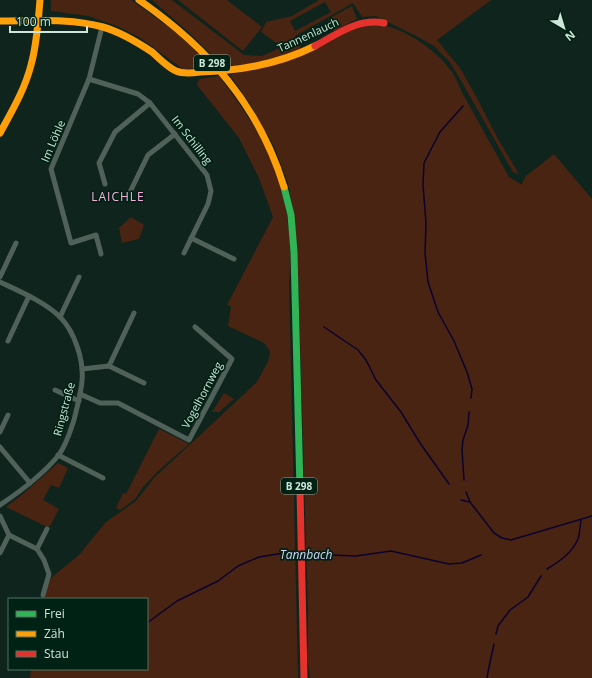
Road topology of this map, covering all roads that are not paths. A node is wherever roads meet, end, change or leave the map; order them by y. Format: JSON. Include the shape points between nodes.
{"nodes":[{"id":1,"x":40,"y":0,"type":"edge"},
{"id":2,"x":139,"y":0,"type":"edge"},
{"id":3,"x":146,"y":3,"type":"edge"},
{"id":4,"x":0,"y":21,"type":"edge"},
{"id":5,"x":38,"y":22,"type":"junction"},
{"id":6,"x":384,"y":23,"type":"dead end"},
{"id":7,"x":102,"y":26,"type":"junction"},
{"id":8,"x":89,"y":79,"type":"junction"},
{"id":9,"x":150,"y":103,"type":"junction"},
{"id":10,"x":0,"y":133,"type":"edge"},
{"id":11,"x":175,"y":134,"type":"junction"},
{"id":12,"x":105,"y":184,"type":"dead end"},
{"id":13,"x":130,"y":192,"type":"dead end"},
{"id":14,"x":191,"y":238,"type":"junction"},
{"id":15,"x":16,"y":243,"type":"dead end"},
{"id":16,"x":184,"y":253,"type":"dead end"},
{"id":17,"x":101,"y":254,"type":"dead end"},
{"id":18,"x":234,"y":259,"type":"dead end"},
{"id":19,"x":0,"y":276,"type":"edge"},
{"id":20,"x":79,"y":277,"type":"dead end"},
{"id":21,"x":0,"y":282,"type":"edge"},
{"id":22,"x":29,"y":296,"type":"junction"},
{"id":23,"x":134,"y":313,"type":"dead end"},
{"id":24,"x":60,"y":317,"type":"junction"},
{"id":25,"x":195,"y":327,"type":"dead end"},
{"id":26,"x":8,"y":341,"type":"dead end"},
{"id":27,"x":109,"y":366,"type":"junction"},
{"id":28,"x":82,"y":369,"type":"junction"},
{"id":29,"x":144,"y":383,"type":"dead end"},
{"id":30,"x":55,"y":390,"type":"dead end"},
{"id":31,"x":80,"y":394,"type":"junction"},
{"id":32,"x":79,"y":401,"type":"junction"},
{"id":33,"x":8,"y":415,"type":"dead end"},
{"id":34,"x":0,"y":432,"type":"edge"},
{"id":35,"x":0,"y":447,"type":"edge"},
{"id":36,"x":58,"y":455,"type":"junction"},
{"id":37,"x":103,"y":478,"type":"dead end"},
{"id":38,"x":30,"y":483,"type":"junction"},
{"id":39,"x":0,"y":505,"type":"edge"},
{"id":40,"x":0,"y":516,"type":"edge"},
{"id":41,"x":47,"y":529,"type":"dead end"},
{"id":42,"x":9,"y":535,"type":"junction"},
{"id":43,"x":37,"y":549,"type":"junction"},
{"id":44,"x":0,"y":553,"type":"edge"},
{"id":45,"x":43,"y":595,"type":"dead end"},
{"id":46,"x":304,"y":678,"type":"edge"}],
"edges":[{"from":1,"to":5,"type":"main road"},
{"from":2,"to":3,"type":"main road","number":"B 298"},
{"from":3,"to":46,"type":"main road","number":"B 298","via":[[209,59],[239,96],[262,133],[287,198],[293,243],[295,294]]},
{"from":4,"to":5,"type":"main road","name":"Tannenlauch"},
{"from":5,"to":7,"type":"main road","name":"Tannenlauch","via":[[76,22]]},
{"from":5,"to":10,"type":"main road","via":[[30,69]]},
{"from":6,"to":7,"type":"main road","name":"Tannenlauch","via":[[373,21],[357,24],[301,53],[270,64],[200,74],[176,71],[150,51],[120,33]]},
{"from":7,"to":8,"type":"street","name":"Im Löhle"},
{"from":8,"to":9,"type":"street","name":"Im Schilling","via":[[138,94]]},
{"from":8,"to":17,"type":"street","name":"Im Löhle","via":[[51,169],[71,243],[96,235]]},
{"from":9,"to":11,"type":"street","name":"Im Schilling"},
{"from":9,"to":12,"type":"street","via":[[115,132],[99,163]]},
{"from":11,"to":13,"type":"street","via":[[148,155]]},
{"from":11,"to":14,"type":"street","name":"Im Schilling","via":[[207,175],[211,191],[208,204]]},
{"from":14,"to":16,"type":"street","name":"Im Schilling"},
{"from":14,"to":18,"type":"street"},
{"from":15,"to":19,"type":"street"},
{"from":20,"to":24,"type":"street"},
{"from":21,"to":22,"type":"street","name":"Ringstraße"},
{"from":22,"to":24,"type":"street","name":"Ringstraße"},
{"from":22,"to":26,"type":"street"},
{"from":23,"to":27,"type":"street"},
{"from":24,"to":28,"type":"street","name":"Ringstraße","via":[[71,330]]},
{"from":25,"to":31,"type":"street","name":"Vogelhornweg","via":[[232,359],[189,440],[118,403],[100,403]]},
{"from":27,"to":28,"type":"street"},
{"from":27,"to":29,"type":"street"},
{"from":28,"to":31,"type":"street","name":"Ringstraße"},
{"from":30,"to":32,"type":"street"},
{"from":31,"to":32,"type":"street","name":"Ringstraße"},
{"from":32,"to":36,"type":"street","name":"Ringstraße","via":[[65,445]]},
{"from":33,"to":34,"type":"street"},
{"from":35,"to":38,"type":"street"},
{"from":36,"to":37,"type":"street"},
{"from":36,"to":38,"type":"street","name":"Ringstraße"},
{"from":38,"to":39,"type":"street","name":"Ringstraße"},
{"from":40,"to":42,"type":"street"},
{"from":41,"to":43,"type":"street"},
{"from":42,"to":43,"type":"street"},
{"from":42,"to":44,"type":"street"},
{"from":43,"to":45,"type":"street","via":[[49,574]]}]}
